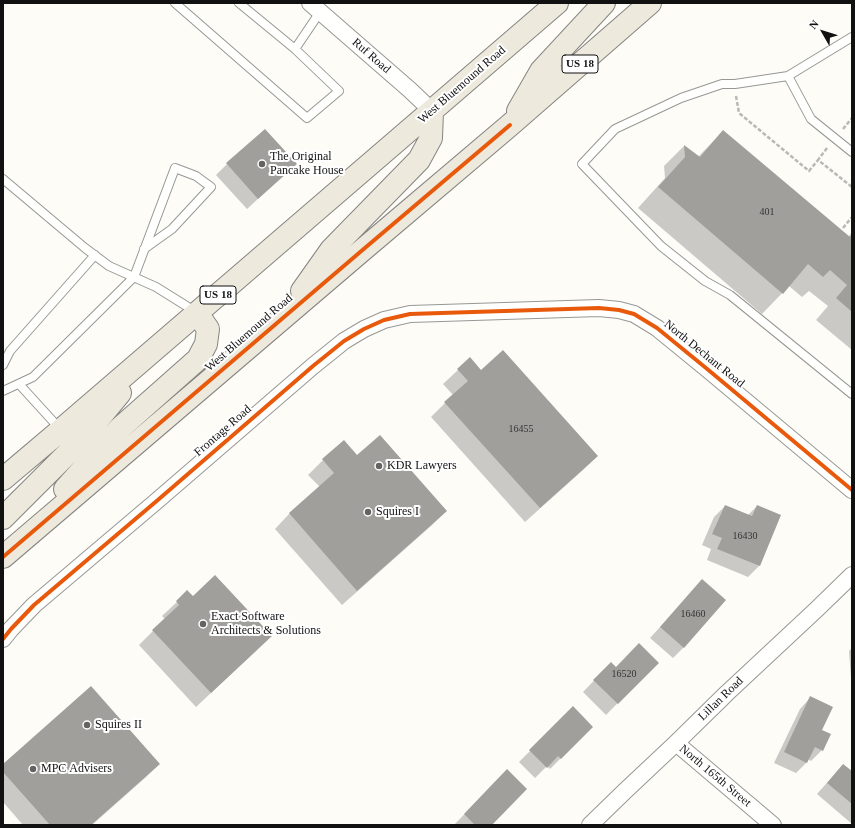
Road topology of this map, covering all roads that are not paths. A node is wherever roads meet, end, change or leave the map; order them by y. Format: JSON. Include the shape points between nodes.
{"nodes":[{"id":1,"x":175,"y":3,"type":"edge"},
{"id":2,"x":239,"y":3,"type":"edge"},
{"id":3,"x":558,"y":3,"type":"edge"},
{"id":4,"x":604,"y":3,"type":"edge"},
{"id":5,"x":650,"y":3,"type":"edge"},
{"id":6,"x":315,"y":8,"type":"edge"},
{"id":7,"x":852,"y":36,"type":"edge"},
{"id":8,"x":295,"y":49,"type":"junction"},
{"id":9,"x":788,"y":76,"type":"junction"},
{"id":10,"x":432,"y":111,"type":"junction"},
{"id":11,"x":510,"y":126,"type":"junction"},
{"id":12,"x":852,"y":152,"type":"edge"},
{"id":13,"x":3,"y":179,"type":"edge"},
{"id":14,"x":144,"y":249,"type":"junction"},
{"id":15,"x":95,"y":255,"type":"junction"},
{"id":16,"x":134,"y":277,"type":"junction"},
{"id":17,"x":490,"y":312,"type":"joint"},
{"id":18,"x":197,"y":313,"type":"junction"},
{"id":19,"x":281,"y":319,"type":"junction"},
{"id":20,"x":158,"y":347,"type":"junction"},
{"id":21,"x":3,"y":365,"type":"edge"},
{"id":22,"x":19,"y":384,"type":"junction"},
{"id":23,"x":3,"y":391,"type":"edge"},
{"id":24,"x":852,"y":394,"type":"edge"},
{"id":25,"x":61,"y":430,"type":"junction"},
{"id":26,"x":3,"y":479,"type":"edge"},
{"id":27,"x":852,"y":490,"type":"edge"},
{"id":28,"x":3,"y":518,"type":"edge"},
{"id":29,"x":7,"y":554,"type":"edge"},
{"id":30,"x":852,"y":575,"type":"edge"},
{"id":31,"x":3,"y":639,"type":"edge"},
{"id":32,"x":676,"y":743,"type":"junction"},
{"id":33,"x":590,"y":825,"type":"edge"},
{"id":34,"x":773,"y":825,"type":"edge"}],
"edges":[{"from":1,"to":8,"type":"lane","via":[[307,118],[339,91]]},
{"from":2,"to":8,"type":"lane"},
{"from":3,"to":10,"type":"main road","name":"West Bluemound Road","number":"US 18"},
{"from":4,"to":11,"type":"main road","via":[[541,71]]},
{"from":5,"to":11,"type":"main road","name":"West Bluemound Road","number":"US 18"},
{"from":6,"to":8,"type":"lane"},
{"from":6,"to":10,"type":"street","name":"Ruf Road"},
{"from":7,"to":9,"type":"lane"},
{"from":9,"to":12,"type":"lane","via":[[811,119]]},
{"from":9,"to":24,"type":"lane","via":[[722,84],[681,98],[615,129],[582,164],[661,246],[705,281],[730,295]]},
{"from":10,"to":18,"type":"main road","name":"West Bluemound Road","number":"US 18"},
{"from":10,"to":19,"type":"main road","via":[[431,138],[419,160],[331,250]]},
{"from":11,"to":19,"type":"main road","name":"West Bluemound Road","number":"US 18"},
{"from":13,"to":15,"type":"lane"},
{"from":14,"to":14,"type":"lane","via":[[175,168],[196,176],[211,187],[172,229]]},
{"from":14,"to":16,"type":"lane"},
{"from":15,"to":16,"type":"lane","via":[[109,266]]},
{"from":15,"to":21,"type":"lane","via":[[10,351]]},
{"from":16,"to":18,"type":"lane","via":[[156,287]]},
{"from":16,"to":22,"type":"lane","via":[[33,377]]},
{"from":17,"to":27,"type":"street","name":"North Dechant Road","via":[[599,308],[634,314],[657,328]]},
{"from":17,"to":31,"type":"street","name":"Frontage Road","via":[[410,314],[384,320],[344,341],[34,605]]},
{"from":18,"to":20,"type":"main road","name":"West Bluemound Road","number":"US 18"},
{"from":18,"to":29,"type":"main road","via":[[208,329],[206,344],[198,358],[119,428]]},
{"from":19,"to":29,"type":"main road","name":"West Bluemound Road","number":"US 18"},
{"from":20,"to":25,"type":"main road","name":"West Bluemound Road","number":"US 18"},
{"from":20,"to":28,"type":"main road","via":[[82,440]]},
{"from":22,"to":23,"type":"lane"},
{"from":22,"to":25,"type":"lane"},
{"from":25,"to":26,"type":"main road","name":"West Bluemound Road","number":"US 18"},
{"from":30,"to":32,"type":"street","name":"Lillan Road"},
{"from":32,"to":33,"type":"street","name":"Lillan Road"},
{"from":32,"to":34,"type":"street","name":"North 165th Street"}]}
